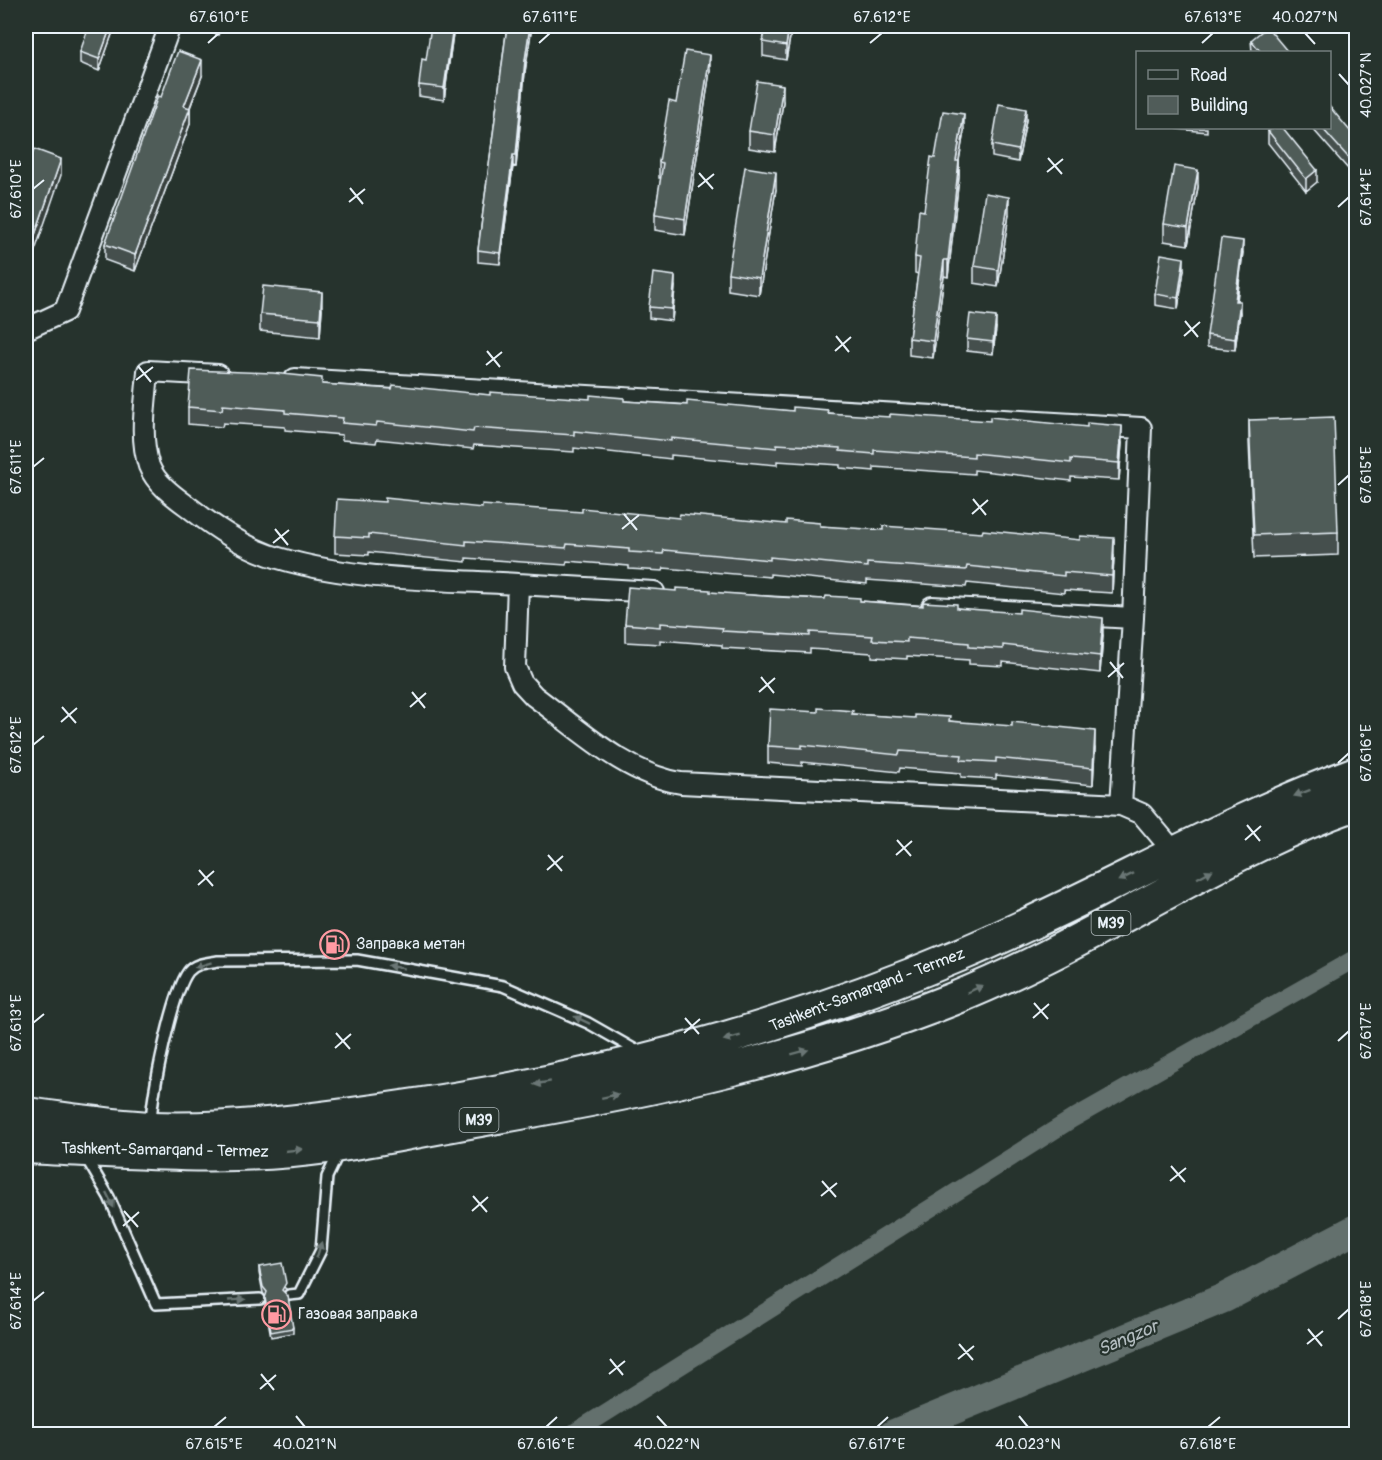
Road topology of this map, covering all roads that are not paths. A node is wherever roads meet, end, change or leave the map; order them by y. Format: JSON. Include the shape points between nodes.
{"nodes":[{"id":1,"x":170,"y":26,"type":"edge"},
{"id":2,"x":26,"y":329,"type":"edge"},
{"id":3,"x":232,"y":375,"type":"edge"},
{"id":4,"x":280,"y":378,"type":"edge"},
{"id":5,"x":518,"y":584,"type":"junction"},
{"id":6,"x":672,"y":593,"type":"edge"},
{"id":7,"x":908,"y":606,"type":"edge"},
{"id":8,"x":1133,"y":618,"type":"junction"},
{"id":9,"x":1356,"y":773,"type":"edge"},
{"id":10,"x":1356,"y":804,"type":"edge"},
{"id":11,"x":1121,"y":805,"type":"junction"},
{"id":12,"x":1175,"y":853,"type":"junction"},
{"id":13,"x":1023,"y":926,"type":"junction"},
{"id":14,"x":1042,"y":959,"type":"junction"},
{"id":15,"x":651,"y":1060,"type":"junction"},
{"id":16,"x":26,"y":1114,"type":"edge"},
{"id":17,"x":151,"y":1128,"type":"junction"},
{"id":18,"x":342,"y":1144,"type":"junction"},
{"id":19,"x":26,"y":1147,"type":"edge"},
{"id":20,"x":81,"y":1149,"type":"junction"},
{"id":21,"x":289,"y":1295,"type":"edge"},
{"id":22,"x":260,"y":1299,"type":"dead end"}],
"edges":[{"from":1,"to":2,"type":"street","via":[[65,311]]},
{"from":3,"to":5,"type":"street","via":[[148,370],[143,438],[150,468],[168,492],[209,523],[266,554],[310,567]]},
{"from":4,"to":8,"type":"street","via":[[1141,428]]},
{"from":5,"to":6,"type":"street"},
{"from":5,"to":11,"type":"street","via":[[515,667],[522,683],[534,696],[636,770],[658,779]]},
{"from":7,"to":8,"type":"street"},
{"from":8,"to":11,"type":"street"},
{"from":9,"to":12,"type":"highway","name":"Tashkent-Samarqand - Termez","number":"M39","one_way":true,"via":[[1284,800]]},
{"from":14,"to":10,"type":"highway","name":"Tashkent-Samarqand - Termez","number":"M39","one_way":true,"via":[[1297,825]]},
{"from":11,"to":12,"type":"street","via":[[1142,814]]},
{"from":12,"to":13,"type":"highway","name":"Tashkent-Samarqand - Termez","number":"M39","one_way":true},
{"from":13,"to":14,"type":"highway","via":[[1043,936]]},
{"from":13,"to":15,"type":"highway","name":"Tashkent-Samarqand - Termez","number":"M39","one_way":true,"via":[[854,998],[763,1029]]},
{"from":18,"to":14,"type":"highway","name":"Tashkent-Samarqand - Termez","number":"M39","one_way":true,"via":[[567,1105],[750,1065],[825,1045],[954,999]]},
{"from":15,"to":17,"type":"highway","name":"Tashkent-Samarqand - Termez","number":"M39","one_way":true,"via":[[433,1103],[284,1124]]},
{"from":15,"to":17,"type":"lane","one_way":true,"via":[[588,1023],[503,986],[357,960],[218,961],[198,964],[188,971],[178,991],[152,1100]]},
{"from":16,"to":17,"type":"highway","name":"Tashkent-Samarqand - Termez","number":"M39"},
{"from":20,"to":18,"type":"highway","name":"Tashkent-Samarqand - Termez","number":"M39","one_way":true,"via":[[238,1154]]},
{"from":21,"to":18,"type":"lane","one_way":true,"via":[[299,1294],[321,1250],[327,1177]]},
{"from":19,"to":20,"type":"highway","name":"Tashkent-Samarqand - Termez","number":"M39"},
{"from":20,"to":22,"type":"lane","one_way":true,"via":[[109,1197],[156,1304]]}]}
